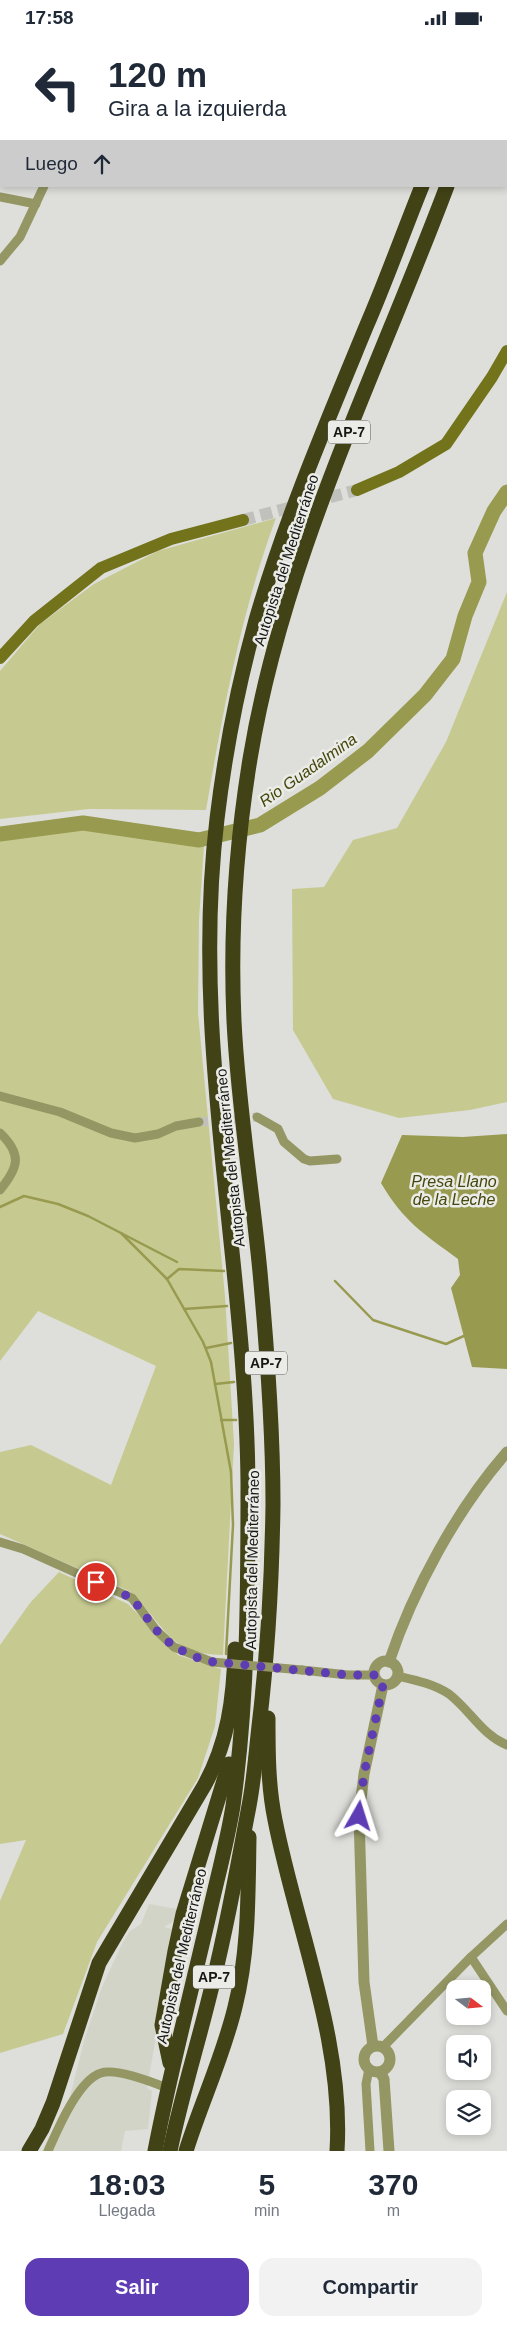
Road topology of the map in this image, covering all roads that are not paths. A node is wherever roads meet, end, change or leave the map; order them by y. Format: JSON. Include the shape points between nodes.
{"nodes":[{"id":1,"x":44,"y":187,"type":"edge"},
{"id":2,"x":422,"y":187,"type":"edge"},
{"id":3,"x":447,"y":187,"type":"edge"},
{"id":4,"x":0,"y":197,"type":"edge"},
{"id":5,"x":36,"y":204,"type":"junction"},
{"id":6,"x":0,"y":261,"type":"edge"},
{"id":7,"x":507,"y":351,"type":"edge"},
{"id":8,"x":357,"y":490,"type":"tunnel mouth"},
{"id":9,"x":243,"y":521,"type":"tunnel mouth"},
{"id":10,"x":0,"y":658,"type":"edge"},
{"id":11,"x":0,"y":1096,"type":"edge"},
{"id":12,"x":257,"y":1117,"type":"tunnel mouth"},
{"id":13,"x":199,"y":1122,"type":"tunnel mouth"},
{"id":14,"x":0,"y":1133,"type":"edge"},
{"id":15,"x":337,"y":1159,"type":"dead end"},
{"id":16,"x":0,"y":1190,"type":"edge"},
{"id":17,"x":507,"y":1452,"type":"edge"},
{"id":18,"x":248,"y":1481,"type":"junction"},
{"id":19,"x":0,"y":1542,"type":"edge"},
{"id":20,"x":246,"y":1639,"type":"junction"},
{"id":21,"x":268,"y":1646,"type":"junction"},
{"id":22,"x":389,"y":1662,"type":"junction"},
{"id":23,"x":374,"y":1675,"type":"junction"},
{"id":24,"x":398,"y":1677,"type":"junction"},
{"id":25,"x":383,"y":1685,"type":"junction"},
{"id":26,"x":507,"y":1745,"type":"edge"},
{"id":27,"x":250,"y":1801,"type":"junction"},
{"id":28,"x":217,"y":1808,"type":"junction"},
{"id":29,"x":228,"y":1830,"type":"junction"},
{"id":30,"x":208,"y":1870,"type":"junction"},
{"id":31,"x":248,"y":1909,"type":"junction"},
{"id":32,"x":507,"y":1924,"type":"edge"},
{"id":33,"x":471,"y":1957,"type":"junction"},
{"id":34,"x":507,"y":2011,"type":"edge"},
{"id":35,"x":168,"y":2047,"type":"junction"},
{"id":36,"x":378,"y":2047,"type":"junction"},
{"id":37,"x":368,"y":2069,"type":"junction"},
{"id":38,"x":171,"y":2072,"type":"junction"},
{"id":39,"x":380,"y":2072,"type":"junction"},
{"id":40,"x":167,"y":2088,"type":"junction"},
{"id":41,"x":197,"y":2098,"type":"junction"},
{"id":42,"x":29,"y":2151,"type":"edge"},
{"id":43,"x":48,"y":2151,"type":"edge"},
{"id":44,"x":155,"y":2151,"type":"edge"},
{"id":45,"x":170,"y":2151,"type":"edge"},
{"id":46,"x":186,"y":2151,"type":"edge"},
{"id":47,"x":337,"y":2151,"type":"edge"},
{"id":48,"x":370,"y":2151,"type":"edge"},
{"id":49,"x":388,"y":2151,"type":"edge"}],
"edges":[{"from":1,"to":5,"type":"street"},
{"from":2,"to":18,"type":"highway","name":"Autopista del Mediterráneo","number":"AP-7","via":[[311,461],[259,611],[242,676],[217,822],[209,933],[212,1046],[243,1349]]},
{"from":3,"to":21,"type":"highway","name":"Autopista del Mediterráneo","number":"AP-7","via":[[314,521],[265,682],[245,798],[233,926],[237,1059],[260,1273],[270,1421],[273,1501]]},
{"from":4,"to":5,"type":"street"},
{"from":5,"to":6,"type":"street","via":[[20,237]]},
{"from":7,"to":8,"type":"main road","via":[[446,444]]},
{"from":9,"to":10,"type":"main road","via":[[171,539],[101,568],[34,621]]},
{"from":11,"to":13,"type":"street","via":[[60,1112],[111,1133],[135,1138]]},
{"from":12,"to":15,"type":"street","via":[[278,1129],[284,1142],[304,1159]]},
{"from":14,"to":16,"type":"street","via":[[15,1153],[16,1163],[13,1174]]},
{"from":17,"to":22,"type":"street","via":[[451,1531],[408,1612]]},
{"from":18,"to":20,"type":"highway","name":"Autopista del Mediterráneo","number":"AP-7"},
{"from":18,"to":42,"type":"highway","via":[[238,1555],[235,1676],[230,1719],[222,1747],[208,1779],[99,1963],[54,2103]]},
{"from":19,"to":23,"type":"street","bridge":true,"via":[[23,1549],[132,1598],[156,1630],[174,1647],[212,1662]]},
{"from":20,"to":28,"type":"highway","via":[[232,1752]]},
{"from":20,"to":29,"type":"highway","name":"Autopista del Mediterráneo","number":"AP-7","via":[[245,1695]]},
{"from":21,"to":27,"type":"highway","name":"Autopista del Mediterráneo","number":"AP-7"},
{"from":21,"to":47,"type":"highway","via":[[268,1771],[274,1819],[326,2034],[334,2078]]},
{"from":22,"to":23,"type":"street","via":[[380,1663]]},
{"from":22,"to":24,"type":"street","via":[[396,1667]]},
{"from":23,"to":25,"type":"street"},
{"from":24,"to":25,"type":"street","via":[[392,1684]]},
{"from":24,"to":26,"type":"street","via":[[431,1685],[448,1694],[488,1734]]},
{"from":25,"to":36,"type":"street","via":[[364,1774],[359,1816],[364,1982]]},
{"from":27,"to":31,"type":"highway"},
{"from":27,"to":45,"type":"highway","name":"Autopista del Mediterráneo","number":"AP-7","via":[[211,1990]]},
{"from":28,"to":30,"type":"highway"},
{"from":28,"to":35,"type":"highway","via":[[185,1906],[175,1951],[162,2025]]},
{"from":29,"to":30,"type":"highway"},
{"from":29,"to":38,"type":"highway","name":"Autopista del Mediterráneo","number":"AP-7"},
{"from":30,"to":35,"type":"highway","via":[[180,1957],[169,2019]]},
{"from":31,"to":41,"type":"highway","via":[[215,2047]]},
{"from":31,"to":46,"type":"highway","via":[[236,2006]]},
{"from":32,"to":33,"type":"street"},
{"from":33,"to":34,"type":"street"},
{"from":33,"to":36,"type":"street"},
{"from":35,"to":38,"type":"highway"},
{"from":36,"to":37,"type":"street","via":[[365,2053]]},
{"from":36,"to":39,"type":"street","via":[[387,2051],[390,2061]]},
{"from":37,"to":39,"type":"street"},
{"from":37,"to":48,"type":"street"},
{"from":38,"to":40,"type":"highway","name":"Autopista del Mediterráneo","number":"AP-7"},
{"from":39,"to":49,"type":"street","via":[[384,2079]]},
{"from":40,"to":43,"type":"street","via":[[136,2077],[101,2073],[76,2096]]},
{"from":40,"to":44,"type":"highway","name":"Autopista del Mediterráneo","number":"AP-7"},
{"from":41,"to":45,"type":"highway"},
{"from":41,"to":46,"type":"highway"}]}
